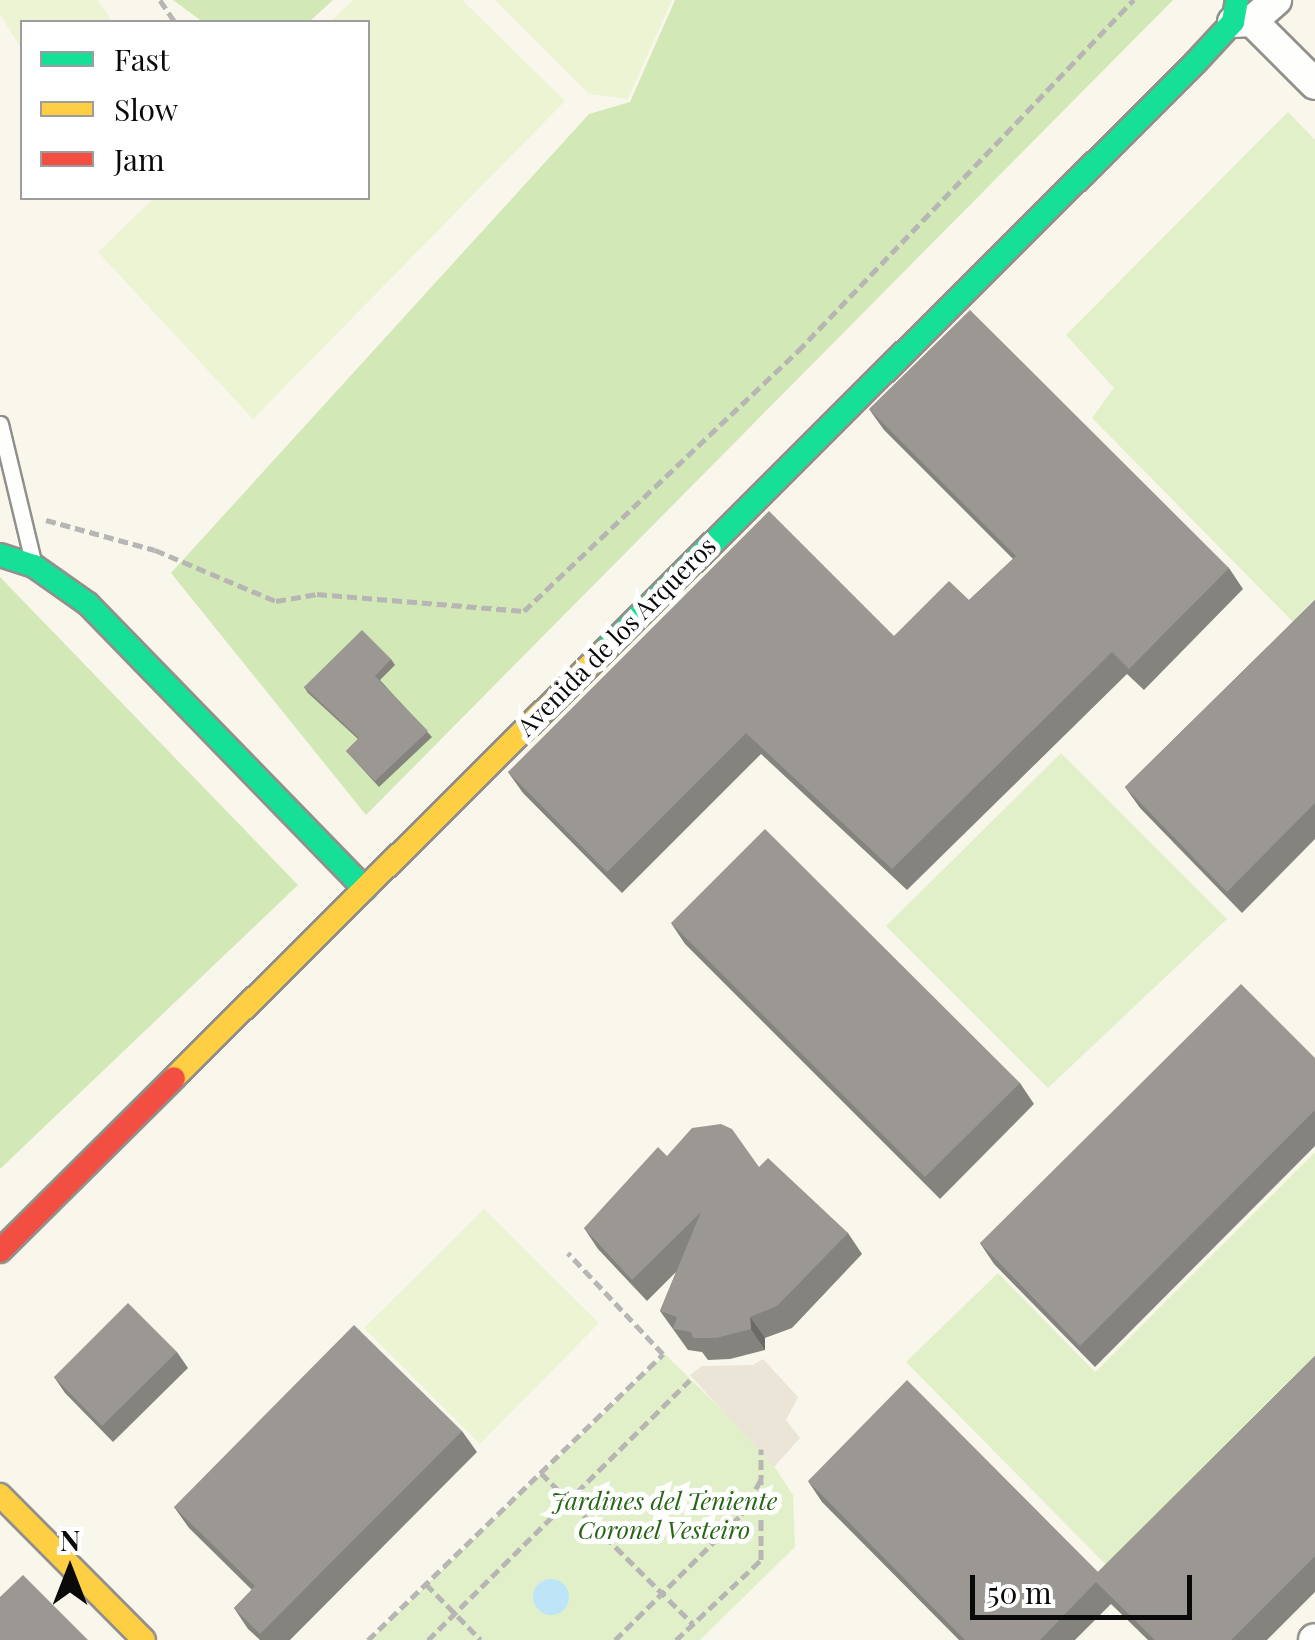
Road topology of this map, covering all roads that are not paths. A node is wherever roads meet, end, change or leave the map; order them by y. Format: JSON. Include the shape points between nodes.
{"nodes":[{"id":1,"x":1276,"y":0,"type":"edge"},
{"id":2,"x":1241,"y":14,"type":"edge"},
{"id":3,"x":1315,"y":84,"type":"edge"},
{"id":4,"x":0,"y":424,"type":"edge"},
{"id":5,"x":0,"y":555,"type":"edge"},
{"id":6,"x":34,"y":566,"type":"junction"},
{"id":7,"x":365,"y":889,"type":"junction"},
{"id":8,"x":0,"y":1252,"type":"edge"},
{"id":9,"x":0,"y":1495,"type":"edge"},
{"id":10,"x":144,"y":1640,"type":"edge"}],
"edges":[{"from":1,"to":2,"type":"street","name":"Avenida de los Arqueros"},
{"from":2,"to":3,"type":"street"},
{"from":2,"to":7,"type":"street","name":"Avenida de los Arqueros"},
{"from":4,"to":6,"type":"lane"},
{"from":5,"to":6,"type":"street"},
{"from":6,"to":7,"type":"street","via":[[88,604]]},
{"from":7,"to":8,"type":"street","name":"Avenida de los Arqueros"},
{"from":9,"to":10,"type":"street"}]}
